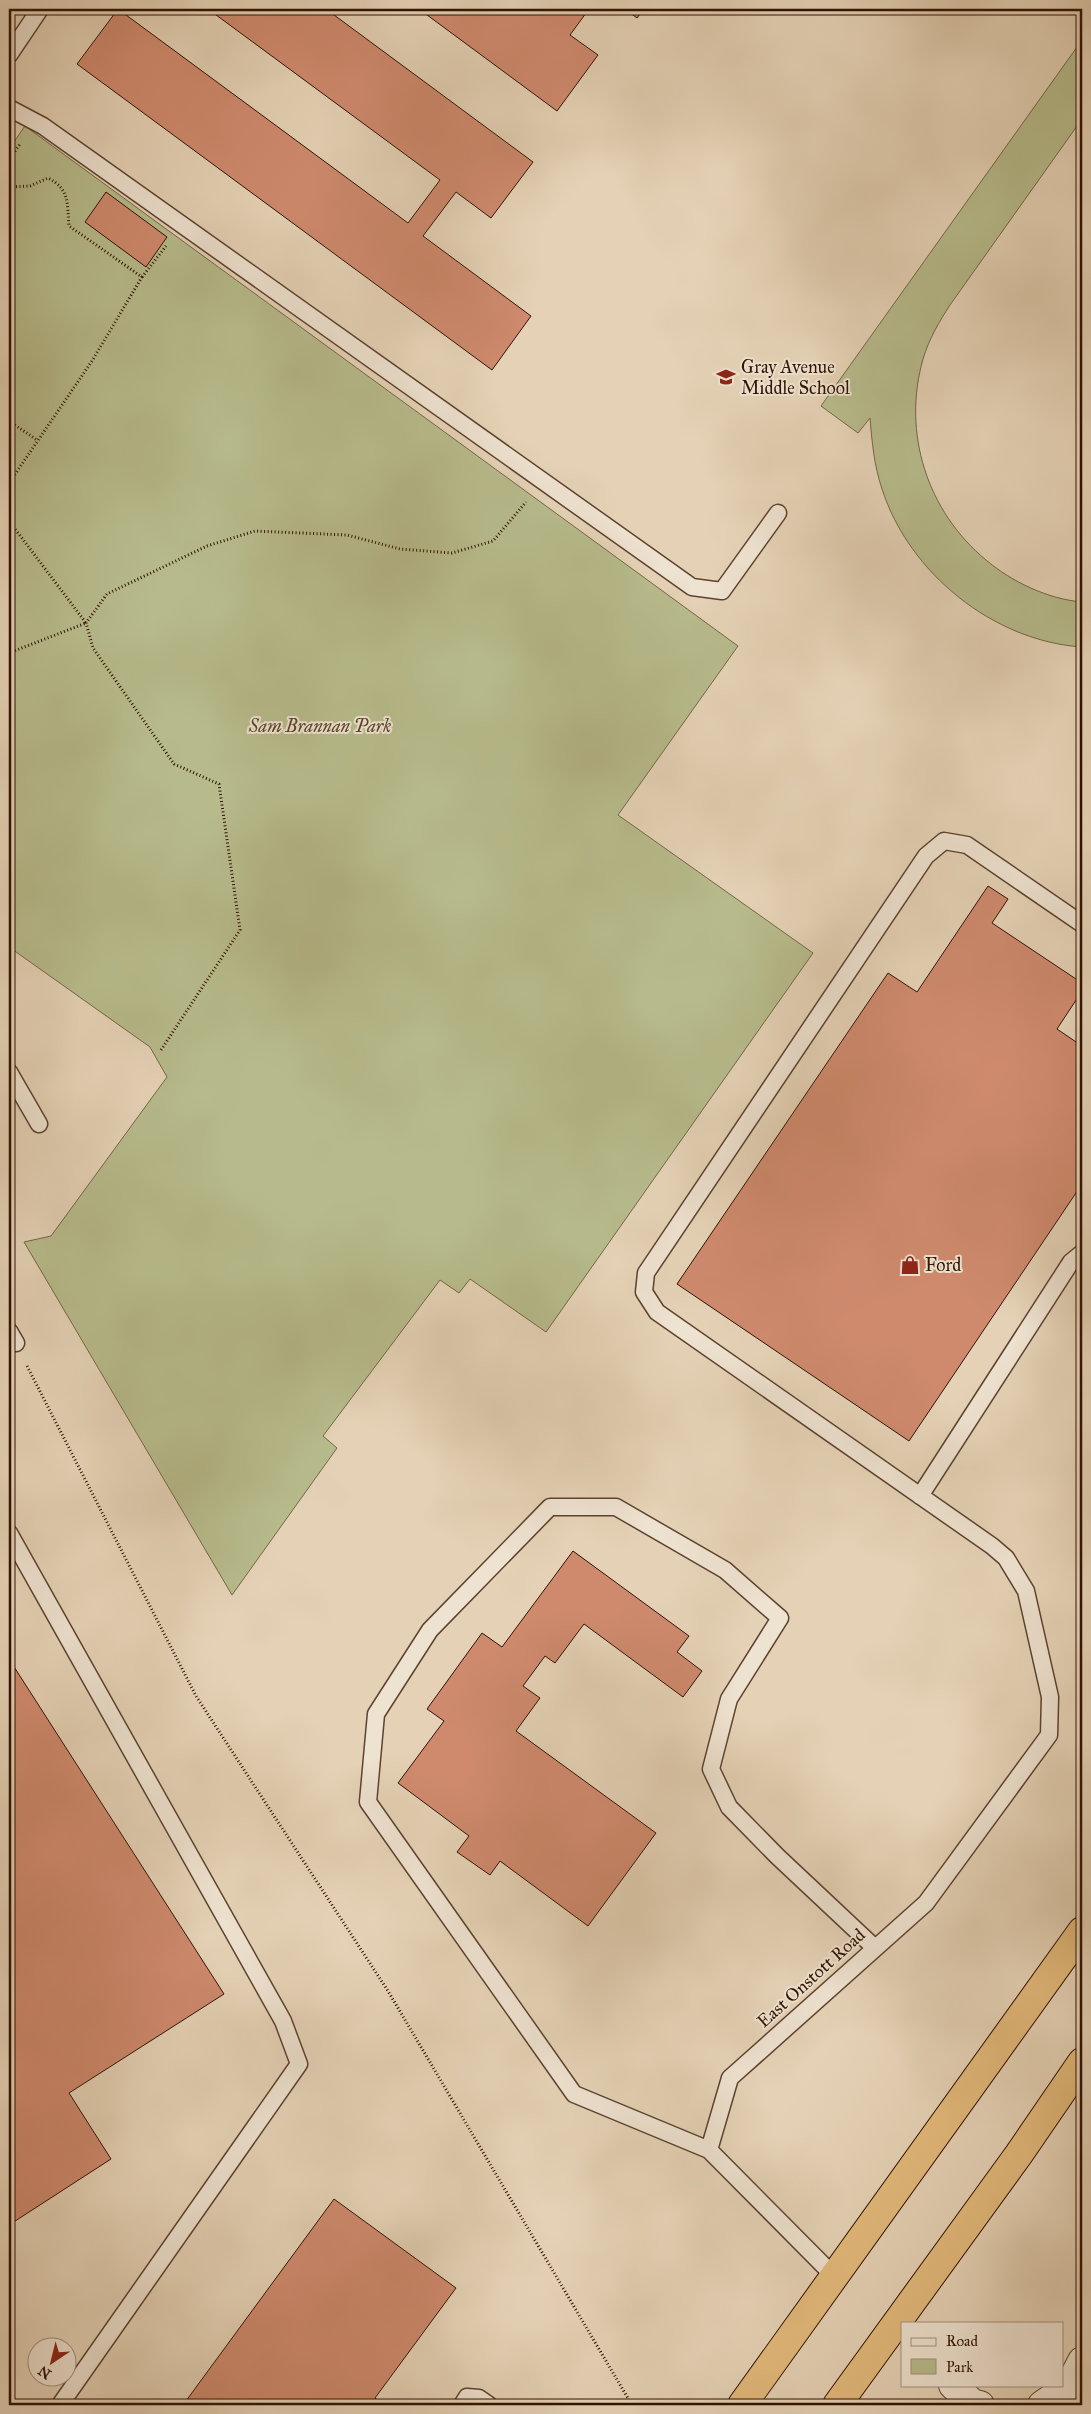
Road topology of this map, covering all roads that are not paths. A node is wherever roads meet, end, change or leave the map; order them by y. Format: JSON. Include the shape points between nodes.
{"nodes":[{"id":1,"x":40,"y":9,"type":"edge"},
{"id":2,"x":9,"y":55,"type":"edge"},
{"id":3,"x":9,"y":108,"type":"edge"},
{"id":4,"x":778,"y":513,"type":"dead end"},
{"id":5,"x":1082,"y":924,"type":"edge"},
{"id":6,"x":9,"y":1072,"type":"edge"},
{"id":7,"x":39,"y":1124,"type":"dead end"},
{"id":8,"x":1082,"y":1253,"type":"edge"},
{"id":9,"x":920,"y":1496,"type":"junction"},
{"id":10,"x":9,"y":1534,"type":"edge"},
{"id":11,"x":1082,"y":1931,"type":"edge"},
{"id":12,"x":875,"y":1948,"type":"junction"},
{"id":13,"x":1082,"y":2062,"type":"edge"},
{"id":14,"x":708,"y":2150,"type":"junction"},
{"id":15,"x":835,"y":2277,"type":"junction"},
{"id":16,"x":905,"y":2322,"type":"edge"},
{"id":17,"x":898,"y":2332,"type":"edge"},
{"id":18,"x":1082,"y":2361,"type":"edge"},
{"id":19,"x":954,"y":2386,"type":"edge"},
{"id":20,"x":60,"y":2405,"type":"edge"},
{"id":21,"x":462,"y":2405,"type":"edge"},
{"id":22,"x":489,"y":2405,"type":"edge"},
{"id":23,"x":742,"y":2405,"type":"edge"},
{"id":24,"x":837,"y":2405,"type":"edge"},
{"id":25,"x":980,"y":2405,"type":"edge"},
{"id":26,"x":1042,"y":2405,"type":"edge"}],
"edges":[{"from":1,"to":2,"type":"lane"},
{"from":3,"to":4,"type":"lane","via":[[43,126],[692,587],[722,591]]},
{"from":5,"to":9,"type":"lane","name":"East Onstott Road","via":[[967,845],[944,841],[926,856],[646,1273],[644,1292],[657,1312]]},
{"from":6,"to":7,"type":"lane"},
{"from":8,"to":9,"type":"lane","via":[[1071,1262]]},
{"from":9,"to":12,"type":"lane","name":"East Onstott Road","via":[[1006,1558],[1026,1591],[1050,1697],[1048,1735],[926,1903]]},
{"from":10,"to":20,"type":"lane","via":[[283,2021],[299,2064]]},
{"from":11,"to":15,"type":"highway"},
{"from":12,"to":14,"type":"lane","name":"East Onstott Road","via":[[730,2078]]},
{"from":12,"to":14,"type":"lane","via":[[729,1807],[710,1769],[730,1699],[780,1618],[725,1570],[616,1507],[550,1507],[430,1630],[376,1714],[368,1802],[574,2094]]},
{"from":13,"to":16,"type":"highway"},
{"from":14,"to":15,"type":"lane"},
{"from":15,"to":23,"type":"highway"},
{"from":17,"to":24,"type":"highway"},
{"from":18,"to":26,"type":"street","via":[[1069,2386]]},
{"from":19,"to":25,"type":"street","via":[[972,2403]]},
{"from":21,"to":22,"type":"lane","via":[[467,2397],[479,2398]]}]}
